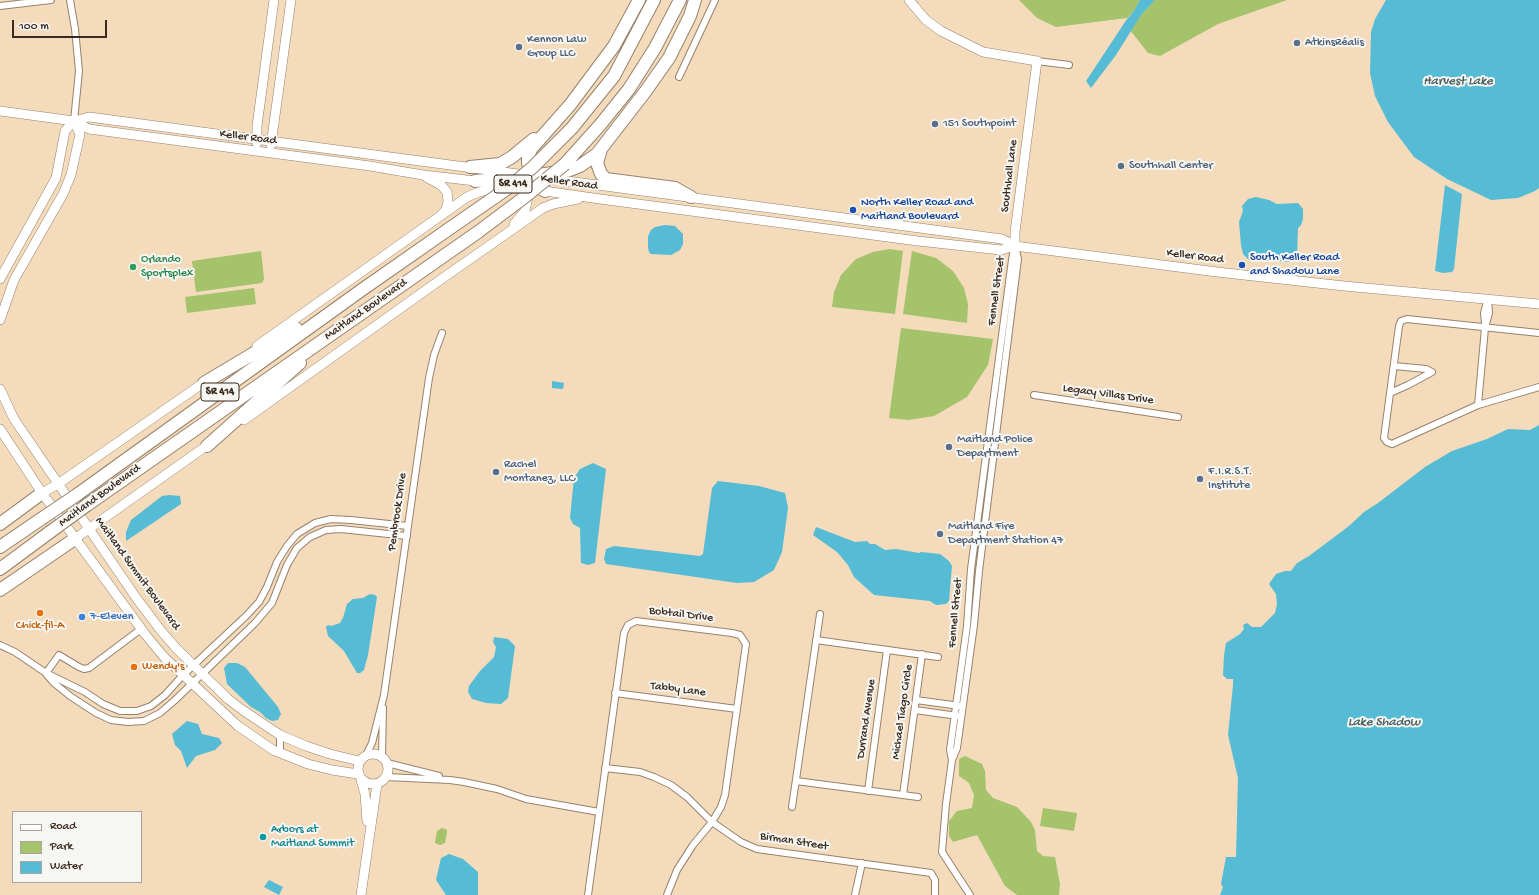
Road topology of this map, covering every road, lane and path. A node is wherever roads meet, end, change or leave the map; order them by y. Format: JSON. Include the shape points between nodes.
{"nodes":[{"id":1,"x":52,"y":0,"type":"edge"},
{"id":2,"x":70,"y":0,"type":"edge"},
{"id":3,"x":639,"y":0,"type":"edge"},
{"id":4,"x":654,"y":0,"type":"edge"},
{"id":5,"x":680,"y":0,"type":"edge"},
{"id":6,"x":696,"y":0,"type":"edge"},
{"id":7,"x":715,"y":0,"type":"edge"},
{"id":8,"x":909,"y":0,"type":"edge"},
{"id":9,"x":274,"y":2,"type":"edge"},
{"id":10,"x":291,"y":2,"type":"edge"},
{"id":11,"x":0,"y":6,"type":"edge"},
{"id":12,"x":289,"y":14,"type":"junction"},
{"id":13,"x":1037,"y":61,"type":"junction"},
{"id":14,"x":1069,"y":65,"type":"dead end"},
{"id":15,"x":679,"y":77,"type":"dead end"},
{"id":16,"x":0,"y":111,"type":"edge"},
{"id":17,"x":74,"y":121,"type":"junction"},
{"id":18,"x":545,"y":132,"type":"junction"},
{"id":19,"x":257,"y":139,"type":"junction"},
{"id":20,"x":272,"y":141,"type":"junction"},
{"id":21,"x":601,"y":149,"type":"junction"},
{"id":22,"x":257,"y":151,"type":"junction"},
{"id":23,"x":269,"y":153,"type":"junction"},
{"id":24,"x":470,"y":167,"type":"junction"},
{"id":25,"x":424,"y":175,"type":"junction"},
{"id":26,"x":528,"y":179,"type":"junction"},
{"id":27,"x":475,"y":181,"type":"junction"},
{"id":28,"x":506,"y":186,"type":"junction"},
{"id":29,"x":545,"y":191,"type":"joint"},
{"id":30,"x":586,"y":197,"type":"junction"},
{"id":31,"x":690,"y":197,"type":"junction"},
{"id":32,"x":707,"y":199,"type":"junction"},
{"id":33,"x":700,"y":212,"type":"junction"},
{"id":34,"x":710,"y":214,"type":"junction"},
{"id":35,"x":440,"y":216,"type":"junction"},
{"id":36,"x":833,"y":217,"type":"junction"},
{"id":37,"x":831,"y":229,"type":"junction"},
{"id":38,"x":498,"y":240,"type":"junction"},
{"id":39,"x":1015,"y":246,"type":"junction"},
{"id":40,"x":0,"y":279,"type":"edge"},
{"id":41,"x":363,"y":289,"type":"junction"},
{"id":42,"x":1488,"y":299,"type":"junction"},
{"id":43,"x":1539,"y":304,"type":"edge"},
{"id":44,"x":0,"y":320,"type":"edge"},
{"id":45,"x":1485,"y":328,"type":"junction"},
{"id":46,"x":442,"y":333,"type":"dead end"},
{"id":47,"x":1539,"y":333,"type":"edge"},
{"id":48,"x":325,"y":338,"type":"junction"},
{"id":49,"x":1394,"y":366,"type":"junction"},
{"id":50,"x":204,"y":383,"type":"junction"},
{"id":51,"x":1539,"y":387,"type":"edge"},
{"id":52,"x":0,"y":389,"type":"edge"},
{"id":53,"x":1390,"y":393,"type":"junction"},
{"id":54,"x":1034,"y":395,"type":"dead end"},
{"id":55,"x":1478,"y":405,"type":"junction"},
{"id":56,"x":1178,"y":417,"type":"dead end"},
{"id":57,"x":0,"y":429,"type":"edge"},
{"id":58,"x":207,"y":446,"type":"junction"},
{"id":59,"x":990,"y":455,"type":"junction"},
{"id":60,"x":58,"y":484,"type":"junction"},
{"id":61,"x":42,"y":493,"type":"junction"},
{"id":62,"x":0,"y":524,"type":"edge"},
{"id":63,"x":408,"y":526,"type":"junction"},
{"id":64,"x":89,"y":529,"type":"junction"},
{"id":65,"x":407,"y":536,"type":"junction"},
{"id":66,"x":76,"y":538,"type":"junction"},
{"id":67,"x":0,"y":547,"type":"edge"},
{"id":68,"x":973,"y":555,"type":"junction"},
{"id":69,"x":980,"y":556,"type":"junction"},
{"id":70,"x":0,"y":569,"type":"edge"},
{"id":71,"x":971,"y":570,"type":"junction"},
{"id":72,"x":979,"y":571,"type":"junction"},
{"id":73,"x":0,"y":590,"type":"edge"},
{"id":74,"x":820,"y":614,"type":"dead end"},
{"id":75,"x":141,"y":629,"type":"junction"},
{"id":76,"x":816,"y":640,"type":"junction"},
{"id":77,"x":0,"y":645,"type":"edge"},
{"id":78,"x":887,"y":650,"type":"junction"},
{"id":79,"x":922,"y":654,"type":"junction"},
{"id":80,"x":938,"y":657,"type":"dead end"},
{"id":81,"x":193,"y":665,"type":"junction"},
{"id":82,"x":46,"y":673,"type":"junction"},
{"id":83,"x":203,"y":674,"type":"junction"},
{"id":84,"x":183,"y":675,"type":"junction"},
{"id":85,"x":192,"y":683,"type":"junction"},
{"id":86,"x":615,"y":693,"type":"junction"},
{"id":87,"x":384,"y":695,"type":"junction"},
{"id":88,"x":916,"y":700,"type":"junction"},
{"id":89,"x":933,"y":703,"type":"junction"},
{"id":90,"x":960,"y":706,"type":"junction"},
{"id":91,"x":737,"y":709,"type":"junction"},
{"id":92,"x":914,"y":710,"type":"junction"},
{"id":93,"x":932,"y":712,"type":"junction"},
{"id":94,"x":958,"y":716,"type":"junction"},
{"id":95,"x":280,"y":734,"type":"junction"},
{"id":96,"x":277,"y":752,"type":"junction"},
{"id":97,"x":363,"y":758,"type":"junction"},
{"id":98,"x":384,"y":760,"type":"junction"},
{"id":99,"x":605,"y":768,"type":"junction"},
{"id":100,"x":360,"y":777,"type":"junction"},
{"id":101,"x":386,"y":777,"type":"junction"},
{"id":102,"x":450,"y":780,"type":"junction"},
{"id":103,"x":796,"y":781,"type":"junction"},
{"id":104,"x":377,"y":784,"type":"junction"},
{"id":105,"x":868,"y":791,"type":"junction"},
{"id":106,"x":903,"y":795,"type":"junction"},
{"id":107,"x":918,"y":797,"type":"dead end"},
{"id":108,"x":792,"y":807,"type":"dead end"},
{"id":109,"x":599,"y":812,"type":"junction"},
{"id":110,"x":712,"y":822,"type":"junction"},
{"id":111,"x":369,"y":834,"type":"junction"},
{"id":112,"x":862,"y":862,"type":"junction"},
{"id":113,"x":361,"y":895,"type":"edge"},
{"id":114,"x":588,"y":895,"type":"edge"},
{"id":115,"x":667,"y":895,"type":"edge"},
{"id":116,"x":855,"y":895,"type":"edge"},
{"id":117,"x":935,"y":895,"type":"edge"},
{"id":118,"x":970,"y":895,"type":"edge"}],
"edges":[{"from":1,"to":11,"type":"street"},
{"from":2,"to":17,"type":"street","via":[[79,72]]},
{"from":3,"to":18,"type":"highway","via":[[614,46],[570,105]]},
{"from":4,"to":41,"type":"highway","name":"Maitland Boulevard","number":"SR 414","bridge":true,"via":[[614,76],[572,128],[533,168]]},
{"from":5,"to":48,"type":"highway","name":"Maitland Boulevard","number":"SR 414","bridge":true,"via":[[648,60],[629,89],[565,164],[478,232]]},
{"from":6,"to":21,"type":"highway","via":[[669,58]]},
{"from":7,"to":15,"type":"street"},
{"from":8,"to":13,"type":"street","via":[[926,20],[983,52]]},
{"from":9,"to":10,"type":"street"},
{"from":9,"to":12,"type":"street"},
{"from":9,"to":19,"type":"street"},
{"from":10,"to":12,"type":"street"},
{"from":12,"to":20,"type":"street"},
{"from":13,"to":14,"type":"street"},
{"from":13,"to":39,"type":"street","name":"Southhall Lane"},
{"from":16,"to":17,"type":"street","name":"Keller Road"},
{"from":17,"to":19,"type":"street","name":"Keller Road","via":[[89,117]]},
{"from":17,"to":22,"type":"street","name":"Keller Road","via":[[89,129]]},
{"from":17,"to":40,"type":"street","via":[[65,131],[56,178]]},
{"from":17,"to":44,"type":"street","via":[[80,134],[69,180],[14,280]]},
{"from":18,"to":24,"type":"highway","via":[[500,164]]},
{"from":18,"to":26,"type":"highway","via":[[531,149],[528,157]]},
{"from":19,"to":20,"type":"street","name":"Keller Road"},
{"from":19,"to":22,"type":"street"},
{"from":20,"to":23,"type":"street"},
{"from":20,"to":24,"type":"street","name":"Keller Road"},
{"from":21,"to":26,"type":"highway","via":[[580,166]]},
{"from":21,"to":31,"type":"highway","via":[[597,163],[606,179],[675,188]]},
{"from":22,"to":23,"type":"street","name":"Keller Road"},
{"from":23,"to":25,"type":"street","name":"Keller Road"},
{"from":24,"to":26,"type":"street","name":"Keller Road"},
{"from":25,"to":27,"type":"street","name":"Keller Road"},
{"from":25,"to":35,"type":"street","via":[[441,185],[447,192],[446,210]]},
{"from":26,"to":27,"type":"highway"},
{"from":26,"to":28,"type":"street","name":"Keller Road"},
{"from":26,"to":29,"type":"highway"},
{"from":26,"to":31,"type":"street","name":"Keller Road"},
{"from":26,"to":38,"type":"street","via":[[529,191],[525,210]]},
{"from":27,"to":28,"type":"street","name":"Keller Road"},
{"from":28,"to":35,"type":"street","via":[[467,197]]},
{"from":29,"to":30,"type":"street","name":"Keller Road"},
{"from":30,"to":33,"type":"street","name":"Keller Road"},
{"from":30,"to":38,"type":"street","via":[[543,208]]},
{"from":31,"to":32,"type":"street","name":"Keller Road"},
{"from":32,"to":33,"type":"street"},
{"from":32,"to":34,"type":"street"},
{"from":32,"to":36,"type":"street","name":"Keller Road"},
{"from":33,"to":34,"type":"street","name":"Keller Road"},
{"from":34,"to":37,"type":"street","name":"Keller Road"},
{"from":35,"to":50,"type":"street"},
{"from":36,"to":37,"type":"street"},
{"from":36,"to":39,"type":"street","name":"Keller Road","via":[[1002,239]]},
{"from":37,"to":39,"type":"street","name":"Keller Road","via":[[1001,250]]},
{"from":38,"to":58,"type":"street"},
{"from":39,"to":42,"type":"street","name":"Keller Road","via":[[1217,272]]},
{"from":39,"to":59,"type":"street","name":"Fennell Street"},
{"from":41,"to":50,"type":"highway"},
{"from":41,"to":67,"type":"highway","name":"Maitland Boulevard","number":"SR 414","bridge":true},
{"from":42,"to":43,"type":"street","name":"Keller Road"},
{"from":42,"to":45,"type":"street","via":[[1489,313]]},
{"from":45,"to":47,"type":"street"},
{"from":45,"to":49,"type":"street","via":[[1407,319],[1401,321]]},
{"from":45,"to":55,"type":"street"},
{"from":46,"to":63,"type":"street","name":"Pembrook Drive","via":[[429,378]]},
{"from":48,"to":58,"type":"highway","via":[[283,380]]},
{"from":48,"to":70,"type":"highway","name":"Maitland Boulevard","number":"SR 414","bridge":true},
{"from":49,"to":53,"type":"street"},
{"from":49,"to":53,"type":"street","via":[[1426,369],[1432,372]]},
{"from":50,"to":60,"type":"street"},
{"from":51,"to":55,"type":"street"},
{"from":52,"to":60,"type":"street","name":"Maitland Summit Boulevard","via":[[14,419]]},
{"from":53,"to":55,"type":"street","via":[[1384,438],[1392,444]]},
{"from":54,"to":56,"type":"street","name":"Legacy Villas Drive"},
{"from":57,"to":61,"type":"street"},
{"from":58,"to":64,"type":"street"},
{"from":59,"to":68,"type":"street","name":"Fennell Street"},
{"from":59,"to":69,"type":"street","name":"Fennell Street"},
{"from":60,"to":61,"type":"street"},
{"from":60,"to":64,"type":"street","name":"Maitland Summit Boulevard"},
{"from":61,"to":62,"type":"highway"},
{"from":61,"to":66,"type":"street"},
{"from":63,"to":65,"type":"street","name":"Pembrook Drive"},
{"from":63,"to":81,"type":"street","via":[[331,519],[315,523],[297,534],[277,562],[259,602]]},
{"from":64,"to":66,"type":"street"},
{"from":64,"to":81,"type":"street","name":"Maitland Summit Boulevard","via":[[162,632]]},
{"from":65,"to":83,"type":"street","via":[[341,529],[326,530],[310,537],[297,548],[272,603]]},
{"from":65,"to":87,"type":"street","name":"Pembrook Drive"},
{"from":66,"to":73,"type":"highway"},
{"from":66,"to":75,"type":"street"},
{"from":68,"to":69,"type":"street"},
{"from":68,"to":71,"type":"street","name":"Fennell Street"},
{"from":69,"to":72,"type":"street","name":"Fennell Street"},
{"from":71,"to":72,"type":"street"},
{"from":71,"to":90,"type":"street","name":"Fennell Street"},
{"from":72,"to":90,"type":"street","name":"Fennell Street","via":[[974,625]]},
{"from":74,"to":76,"type":"street"},
{"from":75,"to":82,"type":"street","via":[[89,668],[79,668],[59,655]]},
{"from":75,"to":84,"type":"street"},
{"from":76,"to":78,"type":"street","name":"Michael Tiago Circle"},
{"from":76,"to":103,"type":"street"},
{"from":77,"to":82,"type":"street"},
{"from":78,"to":79,"type":"street","name":"Michael Tiago Circle"},
{"from":78,"to":105,"type":"street","name":"Durrand Avenue"},
{"from":79,"to":80,"type":"street"},
{"from":79,"to":88,"type":"street","name":"Michael Tiago Circle"},
{"from":81,"to":83,"type":"street","name":"Maitland Summit Boulevard"},
{"from":81,"to":84,"type":"street"},
{"from":82,"to":84,"type":"street","via":[[120,711],[137,711],[151,706]]},
{"from":82,"to":85,"type":"street","via":[[59,688],[96,713],[111,720],[128,722],[144,721],[160,713]]},
{"from":83,"to":85,"type":"street"},
{"from":83,"to":95,"type":"street","name":"Maitland Summit Boulevard","via":[[228,699]]},
{"from":84,"to":85,"type":"street"},
{"from":85,"to":96,"type":"street","via":[[238,726]]},
{"from":86,"to":91,"type":"street","name":"Tabby Lane"},
{"from":86,"to":91,"type":"street","name":"Bobtail Drive","via":[[624,633],[628,625],[636,621],[660,623],[740,635],[746,644]]},
{"from":86,"to":99,"type":"street","name":"Bobtail Drive"},
{"from":87,"to":97,"type":"street","name":"Pembrook Drive","via":[[372,743]]},
{"from":87,"to":98,"type":"street","name":"Pembrook Drive"},
{"from":88,"to":89,"type":"street"},
{"from":88,"to":92,"type":"street","name":"Michael Tiago Circle"},
{"from":89,"to":90,"type":"street"},
{"from":89,"to":93,"type":"street"},
{"from":90,"to":94,"type":"street","name":"Fennell Street"},
{"from":91,"to":110,"type":"street","name":"Bobtail Drive","via":[[725,795]]},
{"from":92,"to":93,"type":"street"},
{"from":92,"to":106,"type":"street","name":"Michael Tiago Circle"},
{"from":93,"to":94,"type":"street"},
{"from":94,"to":118,"type":"street","name":"Fennell Street","via":[[957,748],[952,760],[942,852]]},
{"from":95,"to":96,"type":"street"},
{"from":95,"to":97,"type":"street","name":"Maitland Summit Boulevard","via":[[330,754]]},
{"from":96,"to":100,"type":"street","via":[[308,764]]},
{"from":97,"to":98,"type":"street","via":[[371,753]]},
{"from":97,"to":100,"type":"street","via":[[358,766]]},
{"from":98,"to":101,"type":"street","via":[[388,772]]},
{"from":98,"to":102,"type":"street"},
{"from":99,"to":109,"type":"street","name":"Bobtail Drive"},
{"from":99,"to":110,"type":"street","name":"Birman Street","via":[[640,772],[671,785]]},
{"from":100,"to":104,"type":"street","via":[[366,783]]},
{"from":100,"to":111,"type":"street","via":[[365,794]]},
{"from":101,"to":102,"type":"street"},
{"from":101,"to":104,"type":"street"},
{"from":102,"to":109,"type":"street","via":[[497,789],[526,799]]},
{"from":103,"to":105,"type":"street"},
{"from":103,"to":108,"type":"street"},
{"from":104,"to":111,"type":"street"},
{"from":105,"to":106,"type":"street"},
{"from":106,"to":107,"type":"street"},
{"from":109,"to":114,"type":"street","name":"Bobtail Drive"},
{"from":110,"to":112,"type":"street","name":"Birman Street","via":[[741,842],[757,849]]},
{"from":110,"to":115,"type":"street","name":"Bobtail Drive","via":[[677,870]]},
{"from":111,"to":113,"type":"street"},
{"from":112,"to":116,"type":"street"},
{"from":112,"to":117,"type":"street","name":"Birman Street","via":[[931,873],[935,880]]}]}
